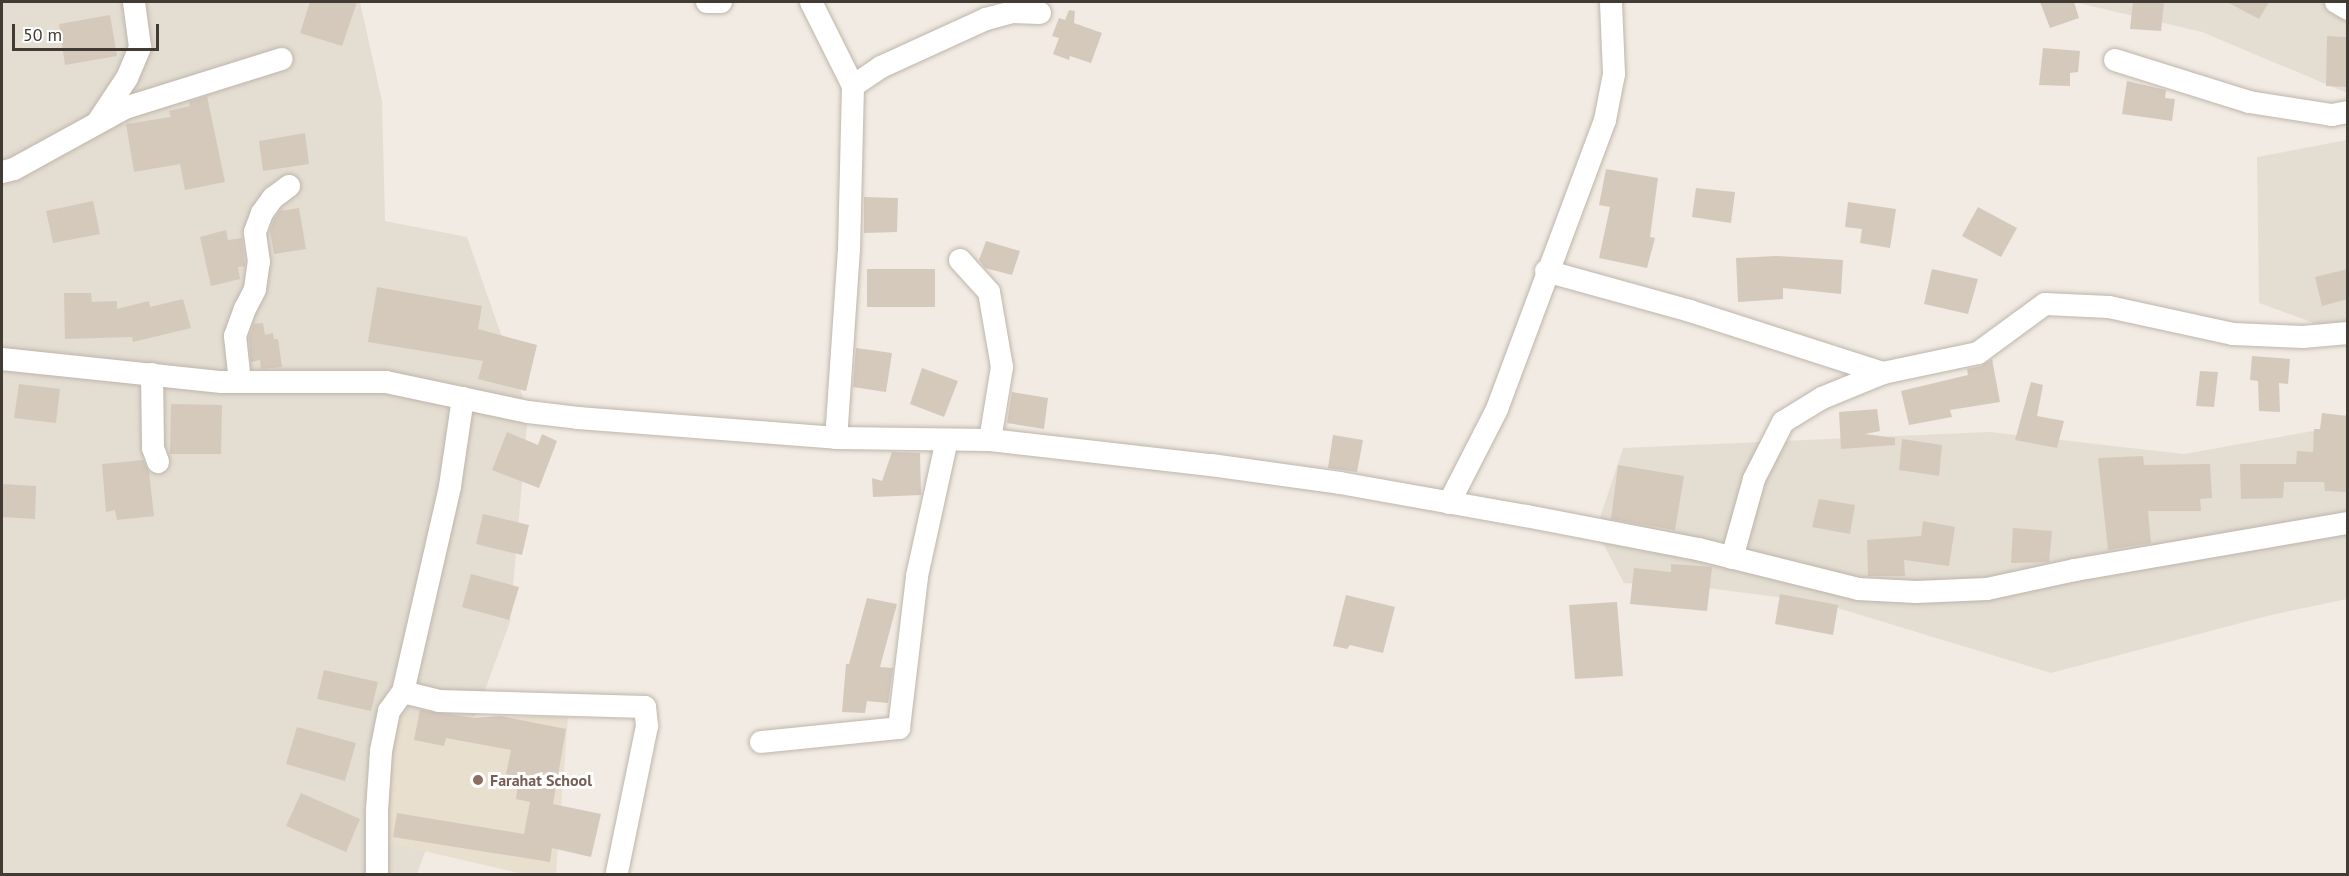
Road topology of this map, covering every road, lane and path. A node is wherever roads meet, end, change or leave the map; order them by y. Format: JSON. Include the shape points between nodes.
{"nodes":[{"id":1,"x":134,"y":2,"type":"edge"},
{"id":2,"x":707,"y":2,"type":"edge"},
{"id":3,"x":721,"y":2,"type":"edge"},
{"id":4,"x":811,"y":2,"type":"edge"},
{"id":5,"x":1611,"y":2,"type":"edge"},
{"id":6,"x":2336,"y":2,"type":"edge"},
{"id":7,"x":2348,"y":9,"type":"edge"},
{"id":8,"x":1040,"y":13,"type":"dead end"},
{"id":9,"x":281,"y":59,"type":"dead end"},
{"id":10,"x":2115,"y":60,"type":"dead end"},
{"id":11,"x":853,"y":86,"type":"junction"},
{"id":12,"x":2348,"y":112,"type":"edge"},
{"id":13,"x":98,"y":122,"type":"junction"},
{"id":14,"x":2,"y":172,"type":"edge"},
{"id":15,"x":289,"y":186,"type":"dead end"},
{"id":16,"x":960,"y":260,"type":"dead end"},
{"id":17,"x":1546,"y":271,"type":"junction"},
{"id":18,"x":2348,"y":333,"type":"edge"},
{"id":19,"x":2,"y":359,"type":"edge"},
{"id":20,"x":1883,"y":373,"type":"junction"},
{"id":21,"x":152,"y":374,"type":"junction"},
{"id":22,"x":240,"y":382,"type":"junction"},
{"id":23,"x":463,"y":398,"type":"junction"},
{"id":24,"x":836,"y":438,"type":"junction"},
{"id":25,"x":947,"y":440,"type":"junction"},
{"id":26,"x":990,"y":440,"type":"junction"},
{"id":27,"x":158,"y":462,"type":"dead end"},
{"id":28,"x":1449,"y":503,"type":"junction"},
{"id":29,"x":2348,"y":523,"type":"edge"},
{"id":30,"x":1732,"y":558,"type":"junction"},
{"id":31,"x":404,"y":692,"type":"junction"},
{"id":32,"x":761,"y":742,"type":"dead end"},
{"id":33,"x":617,"y":872,"type":"dead end"},
{"id":34,"x":377,"y":874,"type":"edge"}],
"edges":[{"from":1,"to":13,"type":"street","via":[[140,47],[127,78]]},
{"from":2,"to":3,"type":"street"},
{"from":4,"to":11,"type":"street"},
{"from":5,"to":17,"type":"street","via":[[1614,74],[1605,120]]},
{"from":6,"to":7,"type":"street"},
{"from":8,"to":11,"type":"street","via":[[1012,12],[986,19],[880,67]]},
{"from":9,"to":13,"type":"street","via":[[125,108]]},
{"from":10,"to":12,"type":"street","via":[[2249,102],[2332,115]]},
{"from":11,"to":24,"type":"street","via":[[849,249]]},
{"from":13,"to":14,"type":"street"},
{"from":15,"to":22,"type":"street","via":[[273,198],[255,232],[259,262],[255,289],[236,336]]},
{"from":16,"to":26,"type":"street","via":[[989,292],[1002,367]]},
{"from":17,"to":20,"type":"street","via":[[1690,311]]},
{"from":17,"to":28,"type":"street","via":[[1497,409]]},
{"from":18,"to":20,"type":"street","via":[[2303,337],[2233,334],[2109,307],[2045,304],[1978,353]]},
{"from":19,"to":21,"type":"street"},
{"from":20,"to":30,"type":"street","via":[[1822,398],[1783,422],[1754,480]]},
{"from":21,"to":22,"type":"street"},
{"from":21,"to":27,"type":"street","via":[[153,448]]},
{"from":22,"to":23,"type":"street","via":[[386,381]]},
{"from":23,"to":24,"type":"street","via":[[578,418]]},
{"from":23,"to":31,"type":"street","via":[[450,486]]},
{"from":24,"to":25,"type":"street"},
{"from":25,"to":26,"type":"street"},
{"from":25,"to":32,"type":"street","via":[[917,576],[899,728]]},
{"from":26,"to":28,"type":"street","via":[[1211,465]]},
{"from":28,"to":30,"type":"street"},
{"from":29,"to":30,"type":"street","via":[[1987,589],[1858,589]]},
{"from":31,"to":33,"type":"street","via":[[439,701],[645,706],[647,726]]},
{"from":31,"to":34,"type":"street","via":[[389,711],[381,751],[376,810]]}]}
